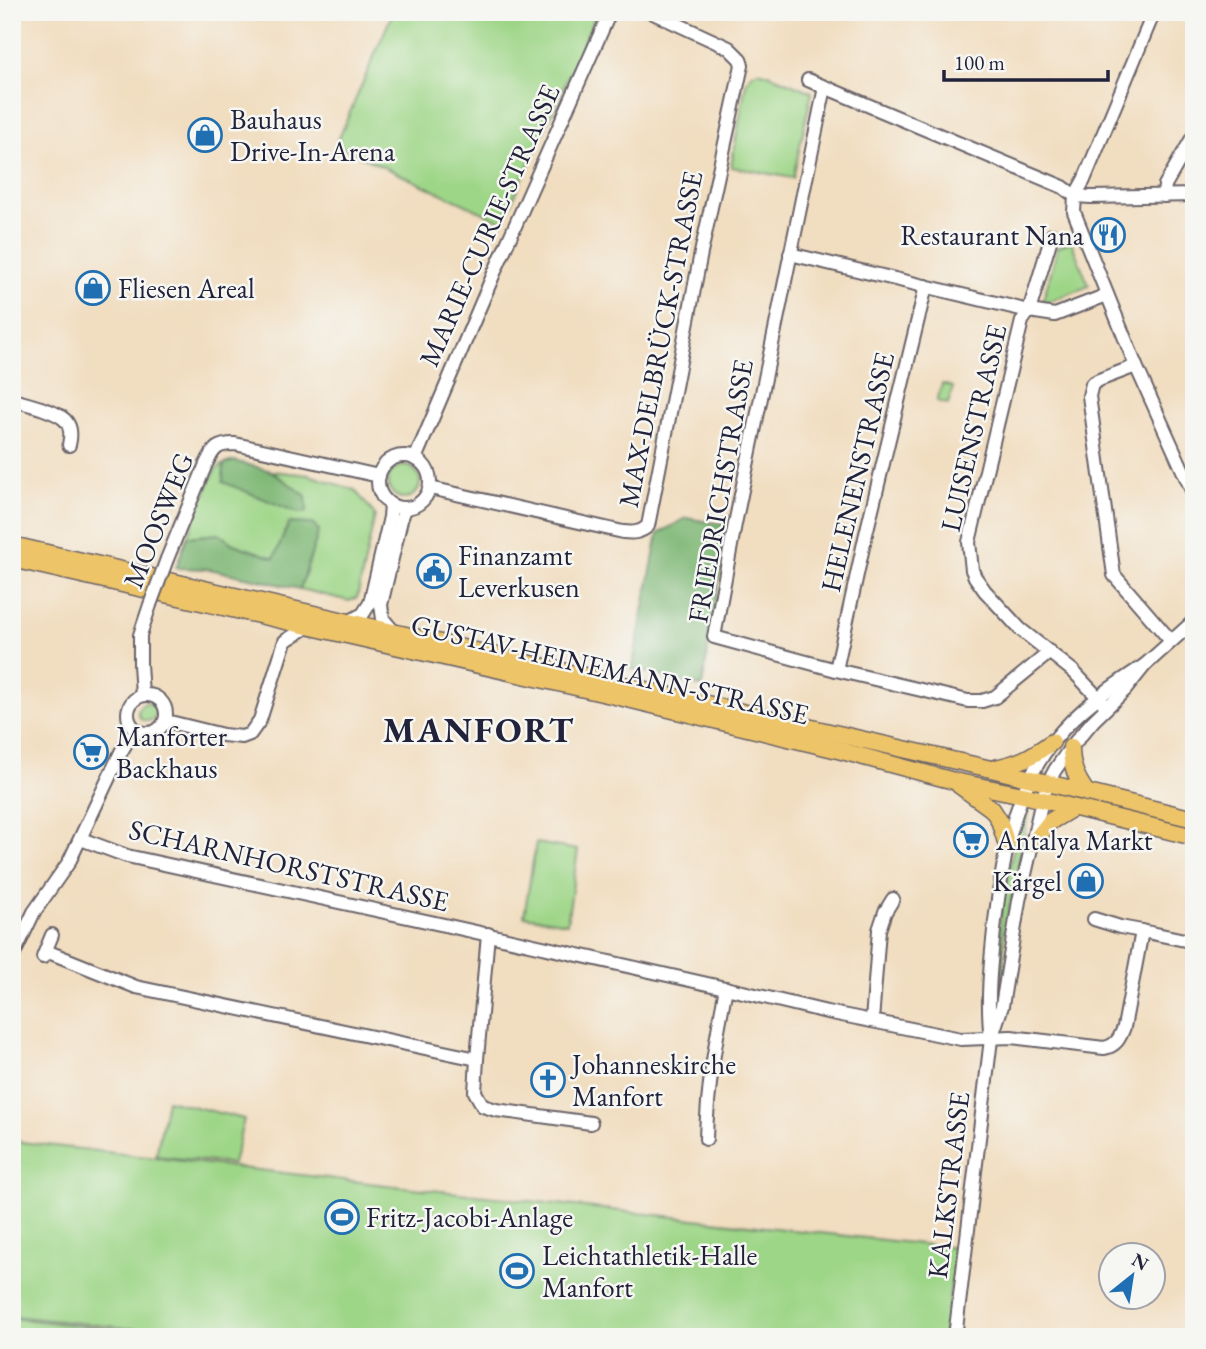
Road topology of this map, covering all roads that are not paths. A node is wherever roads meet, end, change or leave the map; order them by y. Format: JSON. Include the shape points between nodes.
{"nodes":[{"id":1,"x":610,"y":12,"type":"edge"},
{"id":2,"x":650,"y":12,"type":"edge"},
{"id":3,"x":1154,"y":12,"type":"edge"},
{"id":4,"x":808,"y":80,"type":"dead end"},
{"id":5,"x":825,"y":87,"type":"junction"},
{"id":6,"x":1194,"y":135,"type":"edge"},
{"id":7,"x":1074,"y":195,"type":"junction"},
{"id":8,"x":1194,"y":195,"type":"edge"},
{"id":9,"x":1164,"y":196,"type":"junction"},
{"id":10,"x":1052,"y":234,"type":"dead end"},
{"id":11,"x":790,"y":254,"type":"junction"},
{"id":12,"x":926,"y":286,"type":"junction"},
{"id":13,"x":1107,"y":295,"type":"junction"},
{"id":14,"x":1029,"y":311,"type":"junction"},
{"id":15,"x":1136,"y":366,"type":"junction"},
{"id":16,"x":12,"y":400,"type":"edge"},
{"id":17,"x":69,"y":445,"type":"dead end"},
{"id":18,"x":415,"y":458,"type":"junction"},
{"id":19,"x":379,"y":476,"type":"junction"},
{"id":20,"x":430,"y":488,"type":"junction"},
{"id":21,"x":1194,"y":495,"type":"edge"},
{"id":22,"x":391,"y":505,"type":"junction"},
{"id":23,"x":405,"y":509,"type":"junction"},
{"id":24,"x":12,"y":545,"type":"edge"},
{"id":25,"x":12,"y":559,"type":"edge"},
{"id":26,"x":267,"y":616,"type":"junction"},
{"id":27,"x":1194,"y":621,"type":"edge"},
{"id":28,"x":348,"y":622,"type":"junction"},
{"id":29,"x":309,"y":626,"type":"junction"},
{"id":30,"x":394,"y":632,"type":"junction"},
{"id":31,"x":285,"y":641,"type":"junction"},
{"id":32,"x":1171,"y":641,"type":"junction"},
{"id":33,"x":1050,"y":652,"type":"junction"},
{"id":34,"x":836,"y":670,"type":"junction"},
{"id":35,"x":142,"y":695,"type":"junction"},
{"id":36,"x":1102,"y":702,"type":"junction"},
{"id":37,"x":166,"y":720,"type":"junction"},
{"id":38,"x":137,"y":731,"type":"junction"},
{"id":39,"x":1052,"y":742,"type":"junction"},
{"id":40,"x":1071,"y":747,"type":"junction"},
{"id":41,"x":991,"y":769,"type":"junction"},
{"id":42,"x":1031,"y":778,"type":"junction"},
{"id":43,"x":954,"y":781,"type":"junction"},
{"id":44,"x":1048,"y":783,"type":"junction"},
{"id":45,"x":1087,"y":793,"type":"junction"},
{"id":46,"x":1023,"y":795,"type":"junction"},
{"id":47,"x":1042,"y":800,"type":"junction"},
{"id":48,"x":1073,"y":808,"type":"junction"},
{"id":49,"x":1194,"y":819,"type":"edge"},
{"id":50,"x":1194,"y":837,"type":"edge"},
{"id":51,"x":81,"y":839,"type":"junction"},
{"id":52,"x":1032,"y":844,"type":"junction"},
{"id":53,"x":1007,"y":845,"type":"junction"},
{"id":54,"x":892,"y":899,"type":"dead end"},
{"id":55,"x":1094,"y":919,"type":"dead end"},
{"id":56,"x":1142,"y":931,"type":"junction"},
{"id":57,"x":488,"y":934,"type":"junction"},
{"id":58,"x":52,"y":935,"type":"dead end"},
{"id":59,"x":1194,"y":942,"type":"edge"},
{"id":60,"x":12,"y":958,"type":"edge"},
{"id":61,"x":726,"y":988,"type":"junction"},
{"id":62,"x":872,"y":1021,"type":"junction"},
{"id":63,"x":991,"y":1039,"type":"junction"},
{"id":64,"x":477,"y":1059,"type":"junction"},
{"id":65,"x":590,"y":1124,"type":"dead end"},
{"id":66,"x":705,"y":1139,"type":"dead end"},
{"id":67,"x":955,"y":1337,"type":"edge"}],
"edges":[{"from":1,"to":18,"type":"street","name":"MARIE-CURIE-STRASSE"},
{"from":2,"to":20,"type":"street","name":"MAX-DELBRÜCK-STRASSE","via":[[729,48],[742,65],[648,526],[634,533],[623,532]]},
{"from":3,"to":7,"type":"street"},
{"from":4,"to":5,"type":"street"},
{"from":5,"to":7,"type":"street"},
{"from":5,"to":11,"type":"street","name":"FRIEDRICHSTRASSE"},
{"from":6,"to":9,"type":"street","via":[[1164,185]]},
{"from":7,"to":9,"type":"street"},
{"from":7,"to":13,"type":"street","via":[[1074,212]]},
{"from":8,"to":9,"type":"street"},
{"from":10,"to":14,"type":"street","name":"LUISENSTRASSE"},
{"from":11,"to":12,"type":"street"},
{"from":11,"to":34,"type":"street","name":"FRIEDRICHSTRASSE","via":[[714,637]]},
{"from":12,"to":14,"type":"street"},
{"from":12,"to":34,"type":"street","name":"HELENENSTRASSE"},
{"from":13,"to":14,"type":"street","via":[[1055,316]]},
{"from":13,"to":15,"type":"street"},
{"from":14,"to":33,"type":"street","name":"LUISENSTRASSE","via":[[1022,321],[969,542],[972,570],[985,591],[1020,629]]},
{"from":15,"to":21,"type":"street"},
{"from":15,"to":32,"type":"street","via":[[1092,384],[1089,396],[1114,575]]},
{"from":16,"to":17,"type":"street","via":[[60,415],[69,425]]},
{"from":18,"to":19,"type":"street","via":[[393,459]]},
{"from":18,"to":20,"type":"street","via":[[429,474]]},
{"from":19,"to":22,"type":"street","via":[[380,493]]},
{"from":19,"to":35,"type":"street","name":"MOOSWEG","bridge":true,"via":[[236,444],[222,444],[213,451],[140,635]]},
{"from":20,"to":23,"type":"street","via":[[418,505]]},
{"from":22,"to":23,"type":"street"},
{"from":22,"to":28,"type":"street","via":[[370,603],[363,614]]},
{"from":23,"to":30,"type":"street","via":[[381,606],[383,619]]},
{"from":24,"to":28,"type":"main road","name":"GUSTAV-HEINEMANN-STRASSE"},
{"from":25,"to":26,"type":"main road","name":"GUSTAV-HEINEMANN-STRASSE"},
{"from":26,"to":29,"type":"main road","name":"GUSTAV-HEINEMANN-STRASSE"},
{"from":26,"to":31,"type":"street"},
{"from":27,"to":32,"type":"street"},
{"from":28,"to":30,"type":"main road","name":"GUSTAV-HEINEMANN-STRASSE"},
{"from":29,"to":31,"type":"street"},
{"from":29,"to":43,"type":"main road","name":"GUSTAV-HEINEMANN-STRASSE","via":[[641,702]]},
{"from":30,"to":41,"type":"main road","name":"GUSTAV-HEINEMANN-STRASSE"},
{"from":31,"to":37,"type":"street","via":[[260,720],[250,734],[223,736]]},
{"from":32,"to":36,"type":"street","via":[[1125,690]]},
{"from":33,"to":34,"type":"street","name":"FRIEDRICHSTRASSE","via":[[1005,690],[982,701]]},
{"from":33,"to":36,"type":"street","name":"LUISENSTRASSE"},
{"from":35,"to":37,"type":"street","via":[[162,701]]},
{"from":35,"to":38,"type":"street","via":[[127,711]]},
{"from":36,"to":39,"type":"street","name":"KALKSTRASSE","via":[[1083,710]]},
{"from":36,"to":40,"type":"street","name":"KALKSTRASSE"},
{"from":37,"to":38,"type":"street","via":[[153,732]]},
{"from":38,"to":51,"type":"street","via":[[121,752]]},
{"from":39,"to":41,"type":"main road","via":[[1023,761]]},
{"from":39,"to":42,"type":"street","name":"KALKSTRASSE"},
{"from":40,"to":44,"type":"street","name":"KALKSTRASSE"},
{"from":40,"to":45,"type":"main road","via":[[1073,771]]},
{"from":41,"to":42,"type":"main road","name":"GUSTAV-HEINEMANN-STRASSE"},
{"from":42,"to":44,"type":"main road","name":"GUSTAV-HEINEMANN-STRASSE"},
{"from":42,"to":46,"type":"street","name":"KALKSTRASSE"},
{"from":43,"to":46,"type":"main road","name":"GUSTAV-HEINEMANN-STRASSE"},
{"from":43,"to":53,"type":"main road","via":[[992,809]]},
{"from":44,"to":45,"type":"main road","name":"GUSTAV-HEINEMANN-STRASSE"},
{"from":44,"to":47,"type":"street","name":"KALKSTRASSE"},
{"from":45,"to":49,"type":"main road","name":"GUSTAV-HEINEMANN-STRASSE"},
{"from":46,"to":47,"type":"main road","name":"GUSTAV-HEINEMANN-STRASSE"},
{"from":46,"to":53,"type":"street","name":"KALKSTRASSE"},
{"from":47,"to":48,"type":"main road","name":"GUSTAV-HEINEMANN-STRASSE"},
{"from":47,"to":52,"type":"street","name":"KALKSTRASSE"},
{"from":48,"to":50,"type":"main road","name":"GUSTAV-HEINEMANN-STRASSE"},
{"from":48,"to":52,"type":"main road","via":[[1051,821]]},
{"from":51,"to":57,"type":"street","name":"SCHARNHORSTSTRASSE","via":[[127,856]]},
{"from":51,"to":60,"type":"street","via":[[34,912]]},
{"from":52,"to":63,"type":"street","name":"KALKSTRASSE","via":[[1012,932],[1002,1006]]},
{"from":53,"to":63,"type":"street","name":"KALKSTRASSE","via":[[994,930],[988,1013]]},
{"from":54,"to":62,"type":"street","via":[[879,930]]},
{"from":55,"to":56,"type":"street"},
{"from":56,"to":59,"type":"street"},
{"from":56,"to":63,"type":"street","name":"SCHARNHORSTSTRASSE","via":[[1124,1027],[1111,1047]]},
{"from":57,"to":61,"type":"street","name":"SCHARNHORSTSTRASSE"},
{"from":57,"to":64,"type":"street"},
{"from":58,"to":64,"type":"street","via":[[45,954],[136,987]]},
{"from":61,"to":62,"type":"street","name":"SCHARNHORSTSTRASSE"},
{"from":61,"to":66,"type":"street"},
{"from":62,"to":63,"type":"street","name":"SCHARNHORSTSTRASSE","via":[[961,1039]]},
{"from":63,"to":67,"type":"street","name":"KALKSTRASSE"},
{"from":64,"to":65,"type":"street","via":[[475,1092],[483,1106]]}]}
